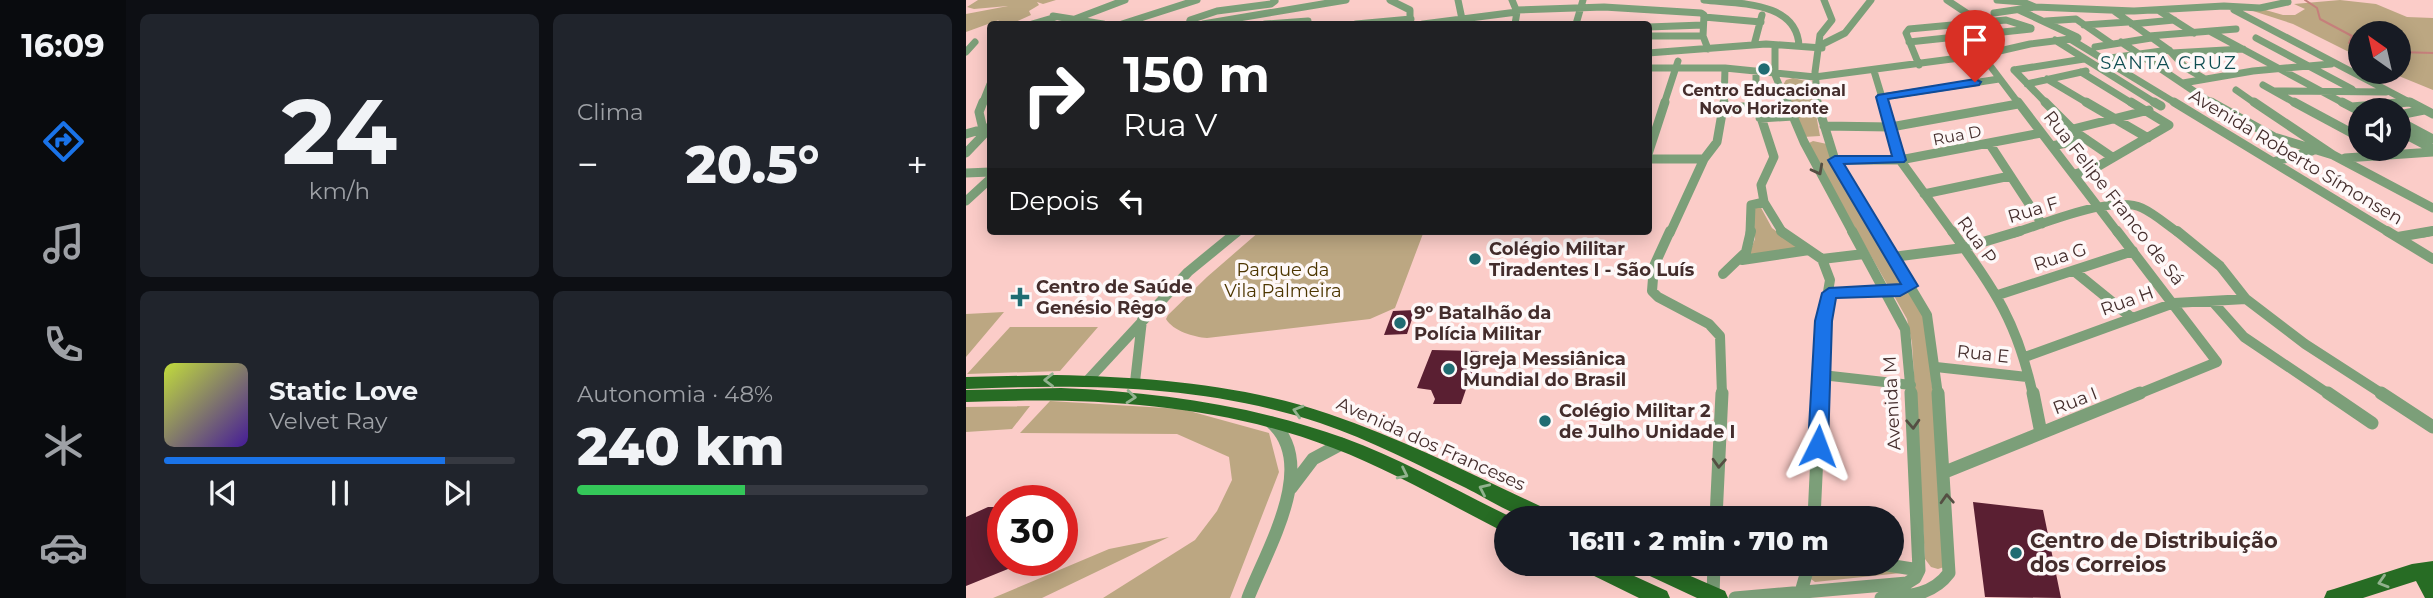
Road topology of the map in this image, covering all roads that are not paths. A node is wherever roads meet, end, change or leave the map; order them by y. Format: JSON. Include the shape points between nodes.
{"nodes":[{"id":1,"x":1125,"y":0,"type":"edge"},
{"id":2,"x":1197,"y":0,"type":"edge"},
{"id":3,"x":1346,"y":0,"type":"edge"},
{"id":4,"x":1390,"y":0,"type":"edge"},
{"id":5,"x":1458,"y":0,"type":"edge"},
{"id":6,"x":1512,"y":0,"type":"edge"},
{"id":7,"x":1583,"y":0,"type":"edge"},
{"id":8,"x":1704,"y":0,"type":"edge"},
{"id":9,"x":1824,"y":0,"type":"edge"},
{"id":10,"x":1871,"y":0,"type":"edge"},
{"id":11,"x":1947,"y":0,"type":"edge"},
{"id":12,"x":1997,"y":0,"type":"edge"},
{"id":13,"x":1275,"y":1,"type":"edge"},
{"id":14,"x":2288,"y":2,"type":"dead end"},
{"id":15,"x":1322,"y":3,"type":"junction"},
{"id":16,"x":2224,"y":6,"type":"junction"},
{"id":17,"x":2035,"y":7,"type":"junction"},
{"id":18,"x":1581,"y":8,"type":"junction"},
{"id":19,"x":2058,"y":8,"type":"junction"},
{"id":20,"x":1763,"y":9,"type":"junction"},
{"id":21,"x":2019,"y":10,"type":"junction"},
{"id":22,"x":2158,"y":10,"type":"junction"},
{"id":23,"x":1516,"y":11,"type":"junction"},
{"id":24,"x":2114,"y":11,"type":"junction"},
{"id":25,"x":1994,"y":13,"type":"dead end"},
{"id":26,"x":1075,"y":19,"type":"junction"},
{"id":27,"x":1462,"y":19,"type":"junction"},
{"id":28,"x":1703,"y":19,"type":"junction"},
{"id":29,"x":2071,"y":19,"type":"junction"},
{"id":30,"x":1832,"y":20,"type":"junction"},
{"id":31,"x":2174,"y":20,"type":"junction"},
{"id":32,"x":1041,"y":21,"type":"edge"},
{"id":33,"x":1086,"y":21,"type":"edge"},
{"id":34,"x":1131,"y":21,"type":"edge"},
{"id":35,"x":1193,"y":21,"type":"edge"},
{"id":36,"x":1220,"y":21,"type":"edge"},
{"id":37,"x":1308,"y":21,"type":"edge"},
{"id":38,"x":1411,"y":21,"type":"edge"},
{"id":39,"x":1446,"y":21,"type":"edge"},
{"id":40,"x":1478,"y":21,"type":"edge"},
{"id":41,"x":1516,"y":21,"type":"edge"},
{"id":42,"x":1577,"y":21,"type":"edge"},
{"id":43,"x":2040,"y":21,"type":"junction"},
{"id":44,"x":1761,"y":22,"type":"junction"},
{"id":45,"x":1980,"y":22,"type":"junction"},
{"id":46,"x":2021,"y":23,"type":"junction"},
{"id":47,"x":2130,"y":23,"type":"junction"},
{"id":48,"x":1851,"y":24,"type":"junction"},
{"id":49,"x":1959,"y":24,"type":"junction"},
{"id":50,"x":2099,"y":24,"type":"junction"},
{"id":51,"x":2084,"y":25,"type":"junction"},
{"id":52,"x":1652,"y":26,"type":"edge"},
{"id":53,"x":2057,"y":27,"type":"junction"},
{"id":54,"x":2236,"y":29,"type":"dead end"},
{"id":55,"x":2213,"y":32,"type":"junction"},
{"id":56,"x":2194,"y":33,"type":"junction"},
{"id":57,"x":1970,"y":35,"type":"junction"},
{"id":58,"x":1652,"y":36,"type":"edge"},
{"id":59,"x":1703,"y":36,"type":"junction"},
{"id":60,"x":2150,"y":37,"type":"junction"},
{"id":61,"x":2074,"y":38,"type":"junction"},
{"id":62,"x":2256,"y":38,"type":"dead end"},
{"id":63,"x":2055,"y":40,"type":"junction"},
{"id":64,"x":975,"y":42,"type":"dead end"},
{"id":65,"x":1909,"y":43,"type":"junction"},
{"id":66,"x":2119,"y":43,"type":"junction"},
{"id":67,"x":1754,"y":45,"type":"junction"},
{"id":68,"x":1775,"y":45,"type":"junction"},
{"id":69,"x":1799,"y":46,"type":"junction"},
{"id":70,"x":1822,"y":46,"type":"junction"},
{"id":71,"x":2095,"y":47,"type":"junction"},
{"id":72,"x":2185,"y":47,"type":"dead end"},
{"id":73,"x":1709,"y":49,"type":"junction"},
{"id":74,"x":2243,"y":49,"type":"junction"},
{"id":75,"x":2170,"y":50,"type":"junction"},
{"id":76,"x":1680,"y":51,"type":"junction"},
{"id":77,"x":966,"y":52,"type":"edge"},
{"id":78,"x":1652,"y":54,"type":"edge"},
{"id":79,"x":1985,"y":54,"type":"junction"},
{"id":80,"x":2140,"y":54,"type":"junction"},
{"id":81,"x":2115,"y":58,"type":"junction"},
{"id":82,"x":2084,"y":59,"type":"junction"},
{"id":83,"x":2334,"y":64,"type":"junction"},
{"id":84,"x":1919,"y":65,"type":"junction"},
{"id":85,"x":2309,"y":66,"type":"junction"},
{"id":86,"x":2104,"y":67,"type":"junction"},
{"id":87,"x":1652,"y":68,"type":"edge"},
{"id":88,"x":1676,"y":68,"type":"junction"},
{"id":89,"x":1725,"y":68,"type":"junction"},
{"id":90,"x":2281,"y":68,"type":"junction"},
{"id":91,"x":2121,"y":70,"type":"junction"},
{"id":92,"x":1874,"y":71,"type":"junction"},
{"id":93,"x":1755,"y":72,"type":"junction"},
{"id":94,"x":2081,"y":72,"type":"junction"},
{"id":95,"x":1999,"y":79,"type":"junction"},
{"id":96,"x":2047,"y":79,"type":"junction"},
{"id":97,"x":2205,"y":79,"type":"junction"},
{"id":98,"x":1778,"y":80,"type":"junction"},
{"id":99,"x":1815,"y":81,"type":"junction"},
{"id":100,"x":2027,"y":83,"type":"junction"},
{"id":101,"x":2183,"y":83,"type":"junction"},
{"id":102,"x":2263,"y":85,"type":"dead end"},
{"id":103,"x":2236,"y":90,"type":"dead end"},
{"id":104,"x":2319,"y":90,"type":"junction"},
{"id":105,"x":2274,"y":91,"type":"junction"},
{"id":106,"x":2355,"y":91,"type":"junction"},
{"id":107,"x":2389,"y":92,"type":"junction"},
{"id":108,"x":987,"y":97,"type":"edge"},
{"id":109,"x":1882,"y":97,"type":"junction"},
{"id":110,"x":2171,"y":98,"type":"junction"},
{"id":111,"x":2401,"y":98,"type":"edge"},
{"id":112,"x":2411,"y":103,"type":"edge"},
{"id":113,"x":2018,"y":104,"type":"junction"},
{"id":114,"x":2348,"y":105,"type":"edge"},
{"id":115,"x":2161,"y":106,"type":"junction"},
{"id":116,"x":1723,"y":107,"type":"junction"},
{"id":117,"x":2424,"y":110,"type":"junction"},
{"id":118,"x":2147,"y":111,"type":"junction"},
{"id":119,"x":1758,"y":112,"type":"junction"},
{"id":120,"x":2228,"y":113,"type":"junction"},
{"id":121,"x":2411,"y":113,"type":"edge"},
{"id":122,"x":2433,"y":114,"type":"edge"},
{"id":123,"x":1793,"y":116,"type":"junction"},
{"id":124,"x":2202,"y":116,"type":"junction"},
{"id":125,"x":2113,"y":119,"type":"junction"},
{"id":126,"x":1653,"y":125,"type":"edge"},
{"id":127,"x":1824,"y":126,"type":"junction"},
{"id":128,"x":987,"y":127,"type":"edge"},
{"id":129,"x":1891,"y":127,"type":"junction"},
{"id":130,"x":2411,"y":127,"type":"edge"},
{"id":131,"x":987,"y":129,"type":"edge"},
{"id":132,"x":2073,"y":129,"type":"junction"},
{"id":133,"x":987,"y":130,"type":"edge"},
{"id":134,"x":2348,"y":131,"type":"edge"},
{"id":135,"x":2041,"y":132,"type":"junction"},
{"id":136,"x":966,"y":134,"type":"edge"},
{"id":137,"x":2148,"y":138,"type":"junction"},
{"id":138,"x":2411,"y":138,"type":"edge"},
{"id":139,"x":2085,"y":139,"type":"junction"},
{"id":140,"x":2433,"y":139,"type":"edge"},
{"id":141,"x":1815,"y":140,"type":"junction"},
{"id":142,"x":1989,"y":143,"type":"junction"},
{"id":143,"x":2052,"y":145,"type":"junction"},
{"id":144,"x":2312,"y":151,"type":"junction"},
{"id":145,"x":2433,"y":152,"type":"edge"},
{"id":146,"x":966,"y":153,"type":"edge"},
{"id":147,"x":2411,"y":154,"type":"edge"},
{"id":148,"x":2333,"y":155,"type":"junction"},
{"id":149,"x":1652,"y":156,"type":"edge"},
{"id":150,"x":2112,"y":157,"type":"junction"},
{"id":151,"x":1704,"y":159,"type":"junction"},
{"id":152,"x":2344,"y":159,"type":"junction"},
{"id":153,"x":2348,"y":159,"type":"edge"},
{"id":154,"x":1835,"y":160,"type":"junction"},
{"id":155,"x":1900,"y":160,"type":"junction"},
{"id":156,"x":2273,"y":162,"type":"junction"},
{"id":157,"x":966,"y":173,"type":"edge"},
{"id":158,"x":987,"y":173,"type":"edge"},
{"id":159,"x":2074,"y":174,"type":"junction"},
{"id":160,"x":2010,"y":176,"type":"junction"},
{"id":161,"x":987,"y":182,"type":"edge"},
{"id":162,"x":1924,"y":194,"type":"junction"},
{"id":163,"x":966,"y":201,"type":"edge"},
{"id":164,"x":1763,"y":202,"type":"junction"},
{"id":165,"x":2099,"y":207,"type":"junction"},
{"id":166,"x":2433,"y":208,"type":"edge"},
{"id":167,"x":2042,"y":224,"type":"junction"},
{"id":168,"x":2433,"y":231,"type":"edge"},
{"id":169,"x":1233,"y":235,"type":"edge"},
{"id":170,"x":2398,"y":237,"type":"junction"},
{"id":171,"x":1963,"y":248,"type":"junction"},
{"id":172,"x":1809,"y":250,"type":"junction"},
{"id":173,"x":2133,"y":251,"type":"junction"},
{"id":174,"x":1864,"y":254,"type":"junction"},
{"id":175,"x":1893,"y":257,"type":"junction"},
{"id":176,"x":2433,"y":258,"type":"edge"},
{"id":177,"x":1822,"y":259,"type":"junction"},
{"id":178,"x":1742,"y":260,"type":"junction"},
{"id":179,"x":2074,"y":271,"type":"junction"},
{"id":180,"x":1723,"y":274,"type":"dead end"},
{"id":181,"x":1910,"y":286,"type":"junction"},
{"id":182,"x":1885,"y":290,"type":"junction"},
{"id":183,"x":1829,"y":293,"type":"junction"},
{"id":184,"x":1998,"y":295,"type":"junction"},
{"id":185,"x":2246,"y":299,"type":"junction"},
{"id":186,"x":2212,"y":301,"type":"junction"},
{"id":187,"x":2174,"y":303,"type":"junction"},
{"id":188,"x":2132,"y":318,"type":"junction"},
{"id":189,"x":1142,"y":320,"type":"junction"},
{"id":190,"x":2025,"y":357,"type":"junction"},
{"id":191,"x":2217,"y":363,"type":"joint"},
{"id":192,"x":1936,"y":367,"type":"junction"},
{"id":193,"x":1822,"y":375,"type":"junction"},
{"id":194,"x":2027,"y":377,"type":"junction"},
{"id":195,"x":1088,"y":380,"type":"junction"},
{"id":196,"x":1135,"y":382,"type":"junction"},
{"id":197,"x":966,"y":383,"type":"edge"},
{"id":198,"x":1911,"y":384,"type":"junction"},
{"id":199,"x":966,"y":396,"type":"edge"},
{"id":200,"x":1270,"y":421,"type":"junction"},
{"id":201,"x":2372,"y":423,"type":"dead end"},
{"id":202,"x":2433,"y":427,"type":"edge"},
{"id":203,"x":2041,"y":433,"type":"junction"},
{"id":204,"x":1341,"y":444,"type":"junction"},
{"id":205,"x":1945,"y":472,"type":"junction"},
{"id":206,"x":1287,"y":493,"type":"junction"},
{"id":207,"x":1520,"y":506,"type":"edge"},
{"id":208,"x":1717,"y":506,"type":"edge"},
{"id":209,"x":1815,"y":506,"type":"edge"},
{"id":210,"x":1494,"y":518,"type":"edge"},
{"id":211,"x":1904,"y":568,"type":"edge"},
{"id":212,"x":1919,"y":570,"type":"junction"},
{"id":213,"x":2433,"y":571,"type":"edge"},
{"id":214,"x":1614,"y":576,"type":"edge"},
{"id":215,"x":1670,"y":576,"type":"edge"},
{"id":216,"x":1715,"y":576,"type":"edge"},
{"id":217,"x":1806,"y":576,"type":"edge"},
{"id":218,"x":1935,"y":589,"type":"junction"},
{"id":219,"x":1801,"y":592,"type":"junction"},
{"id":220,"x":2433,"y":593,"type":"edge"},
{"id":221,"x":1716,"y":597,"type":"edge"},
{"id":222,"x":1248,"y":598,"type":"edge"},
{"id":223,"x":1660,"y":598,"type":"edge"},
{"id":224,"x":1735,"y":598,"type":"edge"},
{"id":225,"x":1881,"y":598,"type":"edge"},
{"id":226,"x":2334,"y":598,"type":"edge"}],
"edges":[{"from":1,"to":26,"type":"street"},
{"from":2,"to":34,"type":"street"},
{"from":3,"to":15,"type":"street"},
{"from":4,"to":38,"type":"street","via":[[1408,7]]},
{"from":5,"to":27,"type":"street"},
{"from":6,"to":23,"type":"street"},
{"from":7,"to":18,"type":"street"},
{"from":8,"to":20,"type":"street"},
{"from":9,"to":30,"type":"street"},
{"from":10,"to":48,"type":"street"},
{"from":11,"to":45,"type":"street"},
{"from":12,"to":17,"type":"street"},
{"from":13,"to":35,"type":"street","via":[[1217,11]]},
{"from":14,"to":16,"type":"street","via":[[2268,8]]},
{"from":15,"to":36,"type":"street"},
{"from":15,"to":37,"type":"street"},
{"from":16,"to":22,"type":"street"},
{"from":16,"to":83,"type":"street"},
{"from":17,"to":19,"type":"street"},
{"from":17,"to":21,"type":"street"},
{"from":18,"to":23,"type":"street"},
{"from":18,"to":28,"type":"street","via":[[1631,8]]},
{"from":18,"to":42,"type":"street"},
{"from":19,"to":24,"type":"street"},
{"from":19,"to":29,"type":"street"},
{"from":20,"to":44,"type":"street"},
{"from":20,"to":69,"type":"street","via":[[1793,21]]},
{"from":21,"to":25,"type":"street"},
{"from":21,"to":43,"type":"street","name":"Avenida Roberto Símonsen"},
{"from":22,"to":24,"type":"street"},
{"from":22,"to":31,"type":"street"},
{"from":23,"to":40,"type":"street"},
{"from":23,"to":41,"type":"street"},
{"from":24,"to":47,"type":"street"},
{"from":26,"to":32,"type":"street"},
{"from":26,"to":33,"type":"street"},
{"from":27,"to":39,"type":"street"},
{"from":27,"to":40,"type":"street"},
{"from":28,"to":44,"type":"street"},
{"from":28,"to":52,"type":"street"},
{"from":28,"to":59,"type":"street"},
{"from":29,"to":43,"type":"street"},
{"from":29,"to":51,"type":"street"},
{"from":30,"to":48,"type":"street"},
{"from":30,"to":70,"type":"street","via":[[1821,33]]},
{"from":31,"to":47,"type":"street"},
{"from":31,"to":56,"type":"street"},
{"from":43,"to":46,"type":"street"},
{"from":43,"to":53,"type":"street","name":"Avenida Roberto Símonsen"},
{"from":44,"to":67,"type":"street"},
{"from":45,"to":46,"type":"street"},
{"from":45,"to":49,"type":"street"},
{"from":46,"to":57,"type":"street","via":[[2031,28]]},
{"from":47,"to":50,"type":"street"},
{"from":47,"to":60,"type":"street"},
{"from":48,"to":70,"type":"street","via":[[1845,33]]},
{"from":49,"to":57,"type":"street","name":"Rua Felipe Franco de Sá"},
{"from":49,"to":65,"type":"street","via":[[1909,29]]},
{"from":50,"to":51,"type":"street"},
{"from":50,"to":66,"type":"street"},
{"from":51,"to":53,"type":"street"},
{"from":51,"to":66,"type":"street"},
{"from":53,"to":61,"type":"street","name":"Avenida Roberto Símonsen"},
{"from":54,"to":55,"type":"street"},
{"from":55,"to":56,"type":"street"},
{"from":55,"to":74,"type":"street"},
{"from":56,"to":60,"type":"street"},
{"from":57,"to":65,"type":"street"},
{"from":57,"to":79,"type":"street","name":"Rua Felipe Franco de Sá"},
{"from":58,"to":59,"type":"street"},
{"from":59,"to":73,"type":"street"},
{"from":60,"to":66,"type":"street"},
{"from":60,"to":75,"type":"street"},
{"from":61,"to":63,"type":"street"},
{"from":61,"to":71,"type":"street","name":"Avenida Roberto Símonsen"},
{"from":61,"to":86,"type":"street","name":"Avenida Roberto Símonsen"},
{"from":62,"to":85,"type":"street"},
{"from":63,"to":79,"type":"street"},
{"from":63,"to":82,"type":"street"},
{"from":64,"to":77,"type":"street"},
{"from":65,"to":84,"type":"street"},
{"from":66,"to":71,"type":"street"},
{"from":66,"to":80,"type":"street"},
{"from":67,"to":68,"type":"street"},
{"from":67,"to":73,"type":"street"},
{"from":68,"to":69,"type":"street"},
{"from":68,"to":98,"type":"street"},
{"from":69,"to":70,"type":"street"},
{"from":70,"to":99,"type":"street"},
{"from":71,"to":81,"type":"street","name":"Avenida Roberto Símonsen"},
{"from":72,"to":75,"type":"street"},
{"from":73,"to":76,"type":"street"},
{"from":74,"to":75,"type":"street"},
{"from":74,"to":90,"type":"street"},
{"from":75,"to":80,"type":"street"},
{"from":75,"to":97,"type":"street","via":[[2186,68]]},
{"from":76,"to":78,"type":"street"},
{"from":76,"to":88,"type":"street"},
{"from":79,"to":84,"type":"street"},
{"from":79,"to":95,"type":"street","name":"Rua Felipe Franco de Sá"},
{"from":80,"to":81,"type":"street"},
{"from":80,"to":101,"type":"street"},
{"from":81,"to":86,"type":"street"},
{"from":82,"to":86,"type":"street"},
{"from":82,"to":100,"type":"street","via":[[2014,70]]},
{"from":83,"to":85,"type":"street"},
{"from":83,"to":107,"type":"street"},
{"from":84,"to":92,"type":"street"},
{"from":85,"to":90,"type":"street"},
{"from":85,"to":106,"type":"street"},
{"from":86,"to":91,"type":"street","name":"Avenida Roberto Símonsen"},
{"from":86,"to":91,"type":"street"},
{"from":86,"to":94,"type":"street"},
{"from":86,"to":115,"type":"street"},
{"from":87,"to":88,"type":"street"},
{"from":88,"to":89,"type":"street"},
{"from":88,"to":126,"type":"street"},
{"from":89,"to":93,"type":"street"},
{"from":89,"to":116,"type":"street"},
{"from":90,"to":97,"type":"street"},
{"from":90,"to":104,"type":"street"},
{"from":91,"to":110,"type":"street","name":"Avenida Roberto Símonsen"},
{"from":92,"to":99,"type":"street"},
{"from":92,"to":109,"type":"street","name":"Rua P"},
{"from":93,"to":98,"type":"street"},
{"from":93,"to":119,"type":"street"},
{"from":94,"to":96,"type":"street"},
{"from":94,"to":118,"type":"street"},
{"from":95,"to":109,"type":"street"},
{"from":95,"to":113,"type":"street","name":"Rua Felipe Franco de Sá"},
{"from":96,"to":100,"type":"street"},
{"from":96,"to":125,"type":"street"},
{"from":97,"to":101,"type":"street"},
{"from":98,"to":99,"type":"street","via":[[1800,76]]},
{"from":98,"to":123,"type":"street","name":"Avenida M"},
{"from":99,"to":127,"type":"street","name":"Avenida M"},
{"from":100,"to":132,"type":"street"},
{"from":101,"to":120,"type":"street"},
{"from":102,"to":105,"type":"street"},
{"from":103,"to":148,"type":"street"},
{"from":104,"to":105,"type":"street"},
{"from":104,"to":106,"type":"street"},
{"from":104,"to":114,"type":"street"},
{"from":105,"to":134,"type":"street"},
{"from":106,"to":107,"type":"street"},
{"from":107,"to":111,"type":"street"},
{"from":108,"to":128,"type":"street","via":[[979,112]]},
{"from":109,"to":129,"type":"street","name":"Rua P"},
{"from":110,"to":115,"type":"street"},
{"from":110,"to":124,"type":"street","name":"Avenida Roberto Símonsen"},
{"from":112,"to":117,"type":"street"},
{"from":113,"to":129,"type":"street"},
{"from":113,"to":135,"type":"street","name":"Rua Felipe Franco de Sá"},
{"from":115,"to":118,"type":"street"},
{"from":116,"to":119,"type":"street"},
{"from":116,"to":151,"type":"street","via":[[1716,148]]},
{"from":117,"to":121,"type":"street"},
{"from":117,"to":122,"type":"street"},
{"from":118,"to":125,"type":"street"},
{"from":118,"to":137,"type":"street","via":[[2169,125]]},
{"from":119,"to":123,"type":"street"},
{"from":119,"to":164,"type":"street","via":[[1774,157],[1761,185]]},
{"from":120,"to":124,"type":"street"},
{"from":120,"to":144,"type":"street","via":[[2264,135]]},
{"from":123,"to":141,"type":"street","name":"Avenida M"},
{"from":124,"to":156,"type":"street","name":"Avenida Roberto Símonsen"},
{"from":125,"to":132,"type":"street"},
{"from":125,"to":137,"type":"street"},
{"from":127,"to":129,"type":"street"},
{"from":127,"to":141,"type":"street","name":"Avenida M"},
{"from":129,"to":155,"type":"street","name":"Rua P"},
{"from":130,"to":140,"type":"street"},
{"from":131,"to":136,"type":"street"},
{"from":132,"to":139,"type":"street"},
{"from":133,"to":146,"type":"street"},
{"from":135,"to":142,"type":"street","name":"Rua D"},
{"from":135,"to":143,"type":"street","name":"Rua Felipe Franco de Sá"},
{"from":137,"to":150,"type":"street"},
{"from":138,"to":145,"type":"street"},
{"from":139,"to":143,"type":"street"},
{"from":139,"to":150,"type":"street"},
{"from":141,"to":154,"type":"street","name":"Avenida M"},
{"from":141,"to":174,"type":"street","name":"Avenida M","one_way":true},
{"from":142,"to":155,"type":"street","name":"Rua D"},
{"from":142,"to":160,"type":"street"},
{"from":143,"to":159,"type":"street","name":"Rua Felipe Franco de Sá"},
{"from":144,"to":148,"type":"street"},
{"from":144,"to":156,"type":"street"},
{"from":145,"to":147,"type":"street"},
{"from":148,"to":152,"type":"street"},
{"from":149,"to":151,"type":"street"},
{"from":150,"to":159,"type":"street"},
{"from":151,"to":208,"type":"street","one_way":true,"via":[[1654,265],[1652,290],[1719,331],[1722,408]]},
{"from":152,"to":153,"type":"street"},
{"from":152,"to":166,"type":"street"},
{"from":154,"to":155,"type":"street","name":"Rua D"},
{"from":154,"to":175,"type":"street","name":"Avenida M"},
{"from":155,"to":162,"type":"street","name":"Rua P"},
{"from":156,"to":170,"type":"street","name":"Avenida Roberto Símonsen"},
{"from":157,"to":158,"type":"street"},
{"from":159,"to":165,"type":"street","name":"Rua Felipe Franco de Sá"},
{"from":160,"to":162,"type":"street"},
{"from":160,"to":167,"type":"street"},
{"from":161,"to":163,"type":"street"},
{"from":162,"to":171,"type":"street","name":"Rua P"},
{"from":164,"to":172,"type":"street","via":[[1777,226]]},
{"from":164,"to":178,"type":"street","via":[[1751,205],[1750,243]]},
{"from":165,"to":167,"type":"street","name":"Rua F"},
{"from":165,"to":173,"type":"street","name":"Rua Felipe Franco de Sá"},
{"from":165,"to":185,"type":"street","name":"Rua F","via":[[2134,205],[2153,213],[2220,266]]},
{"from":167,"to":171,"type":"street","name":"Rua F"},
{"from":168,"to":170,"type":"street"},
{"from":169,"to":189,"type":"street","via":[[1188,272]]},
{"from":170,"to":176,"type":"street","name":"Avenida Roberto Símonsen"},
{"from":171,"to":175,"type":"street","name":"Rua F"},
{"from":171,"to":184,"type":"street","name":"Rua P"},
{"from":172,"to":177,"type":"street"},
{"from":172,"to":178,"type":"street"},
{"from":173,"to":179,"type":"street","name":"Rua G"},
{"from":173,"to":187,"type":"street","name":"Rua Felipe Franco de Sá"},
{"from":174,"to":177,"type":"street"},
{"from":174,"to":182,"type":"street","name":"Avenida M"},
{"from":175,"to":181,"type":"street","name":"Avenida M"},
{"from":177,"to":183,"type":"street","via":[[1829,274]]},
{"from":178,"to":180,"type":"street"},
{"from":179,"to":184,"type":"street","name":"Rua G"},
{"from":179,"to":188,"type":"street"},
{"from":181,"to":182,"type":"street"},
{"from":181,"to":192,"type":"street","name":"Avenida M","via":[[1927,316]]},
{"from":182,"to":183,"type":"street"},
{"from":182,"to":198,"type":"street","name":"Avenida M","via":[[1905,330]]},
{"from":183,"to":193,"type":"street","via":[[1823,321]]},
{"from":184,"to":190,"type":"street","name":"Rua P"},
{"from":185,"to":186,"type":"street","name":"Rua H"},
{"from":185,"to":202,"type":"street","name":"Rua F","via":[[2305,344]]},
{"from":186,"to":187,"type":"street","name":"Rua H"},
{"from":186,"to":201,"type":"street","via":[[2244,337]]},
{"from":187,"to":188,"type":"street","name":"Rua H"},
{"from":187,"to":191,"type":"street","name":"Rua Felipe Franco de Sá"},
{"from":188,"to":190,"type":"street","name":"Rua H"},
{"from":189,"to":195,"type":"street"},
{"from":189,"to":196,"type":"street"},
{"from":190,"to":194,"type":"street","name":"Rua P"},
{"from":191,"to":203,"type":"street","name":"Rua I"},
{"from":192,"to":194,"type":"street","name":"Rua E"},
{"from":192,"to":205,"type":"street","name":"Avenida M"},
{"from":193,"to":198,"type":"street"},
{"from":193,"to":209,"type":"street"},
{"from":194,"to":203,"type":"street","name":"Rua P"},
{"from":195,"to":196,"type":"main road","name":"Avenida dos Franceses"},
{"from":195,"to":197,"type":"main road","name":"Avenida dos Franceses","one_way":true},
{"from":207,"to":196,"type":"main road","name":"Avenida dos Franceses","one_way":true,"via":[[1322,418],[1250,399]]},
{"from":198,"to":212,"type":"street","name":"Avenida M","one_way":true},
{"from":199,"to":200,"type":"main road","name":"Avenida dos Franceses","one_way":true,"via":[[1135,397]]},
{"from":200,"to":204,"type":"main road","name":"Avenida dos Franceses"},
{"from":200,"to":206,"type":"street","via":[[1286,438],[1291,452]]},
{"from":203,"to":205,"type":"street","name":"Rua I"},
{"from":204,"to":206,"type":"street","via":[[1313,459]]},
{"from":204,"to":210,"type":"main road","name":"Avenida dos Franceses","one_way":true},
{"from":218,"to":205,"type":"street","name":"Avenida M","one_way":true,"via":[[1950,567]]},
{"from":206,"to":222,"type":"street"},
{"from":211,"to":212,"type":"street"},
{"from":212,"to":218,"type":"street"},
{"from":212,"to":219,"type":"street","via":[[1907,583]]},
{"from":213,"to":220,"type":"main road","via":[[2426,582]]},
{"from":213,"to":226,"type":"main road","one_way":true,"via":[[2412,573]]},
{"from":214,"to":223,"type":"main road"},
{"from":215,"to":221,"type":"main road"},
{"from":216,"to":221,"type":"street"},
{"from":217,"to":219,"type":"street"},
{"from":218,"to":225,"type":"street"},
{"from":219,"to":224,"type":"street"}]}
